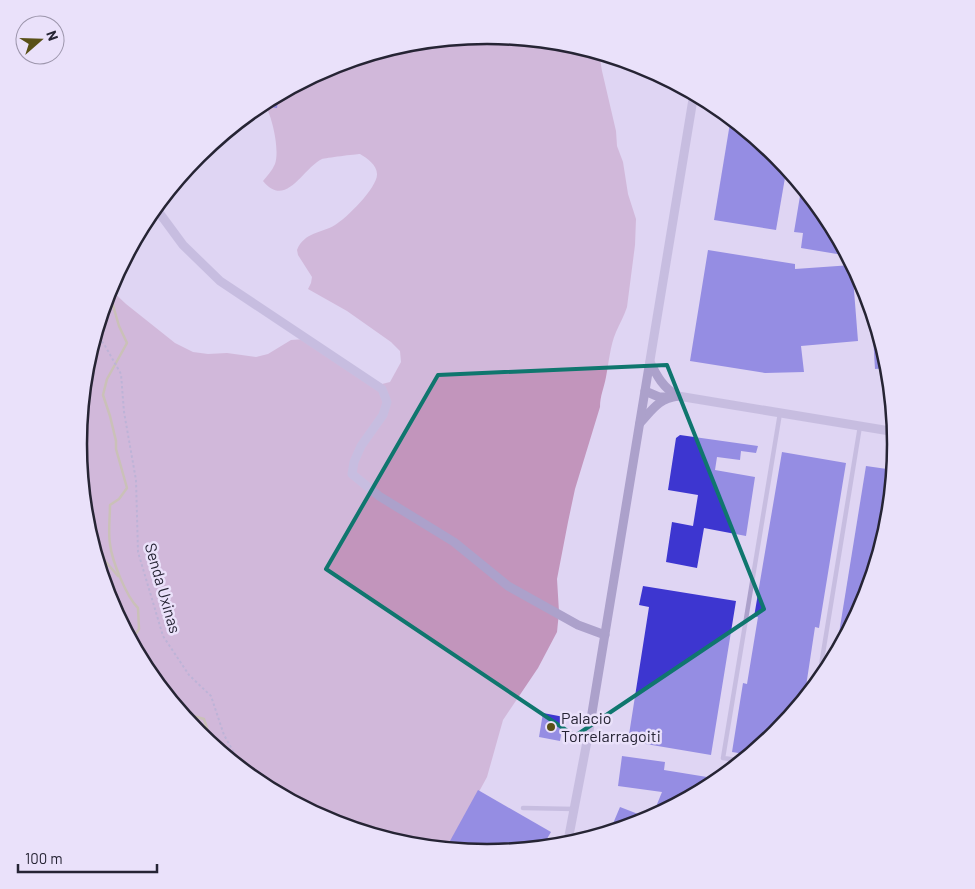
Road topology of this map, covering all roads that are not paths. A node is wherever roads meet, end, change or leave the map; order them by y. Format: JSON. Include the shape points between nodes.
{"nodes":[{"id":1,"x":693,"y":100,"type":"edge"},
{"id":2,"x":160,"y":214,"type":"edge"},
{"id":3,"x":650,"y":362,"type":"junction"},
{"id":4,"x":645,"y":391,"type":"junction"},
{"id":5,"x":666,"y":393,"type":"junction"},
{"id":6,"x":780,"y":413,"type":"junction"},
{"id":7,"x":640,"y":423,"type":"junction"},
{"id":8,"x":860,"y":426,"type":"junction"},
{"id":9,"x":887,"y":431,"type":"edge"},
{"id":10,"x":605,"y":635,"type":"junction"},
{"id":11,"x":821,"y":667,"type":"edge"},
{"id":12,"x":734,"y":760,"type":"edge"},
{"id":13,"x":523,"y":808,"type":"dead end"},
{"id":14,"x":575,"y":809,"type":"junction"},
{"id":15,"x":569,"y":837,"type":"edge"}],
"edges":[{"from":1,"to":3,"type":"street"},
{"from":2,"to":10,"type":"street","via":[[183,245],[220,280],[382,389],[387,402],[383,415],[361,446],[352,474],[379,496],[454,542],[508,586],[578,625]]},
{"from":3,"to":4,"type":"street"},
{"from":3,"to":5,"type":"street"},
{"from":4,"to":5,"type":"street","via":[[652,388]]},
{"from":4,"to":7,"type":"street"},
{"from":5,"to":6,"type":"street"},
{"from":5,"to":7,"type":"street"},
{"from":6,"to":8,"type":"street"},
{"from":6,"to":12,"type":"lane","via":[[723,758]]},
{"from":7,"to":10,"type":"street"},
{"from":8,"to":9,"type":"street"},
{"from":8,"to":11,"type":"lane"},
{"from":10,"to":14,"type":"street"},
{"from":13,"to":14,"type":"lane"},
{"from":14,"to":15,"type":"street"}]}
